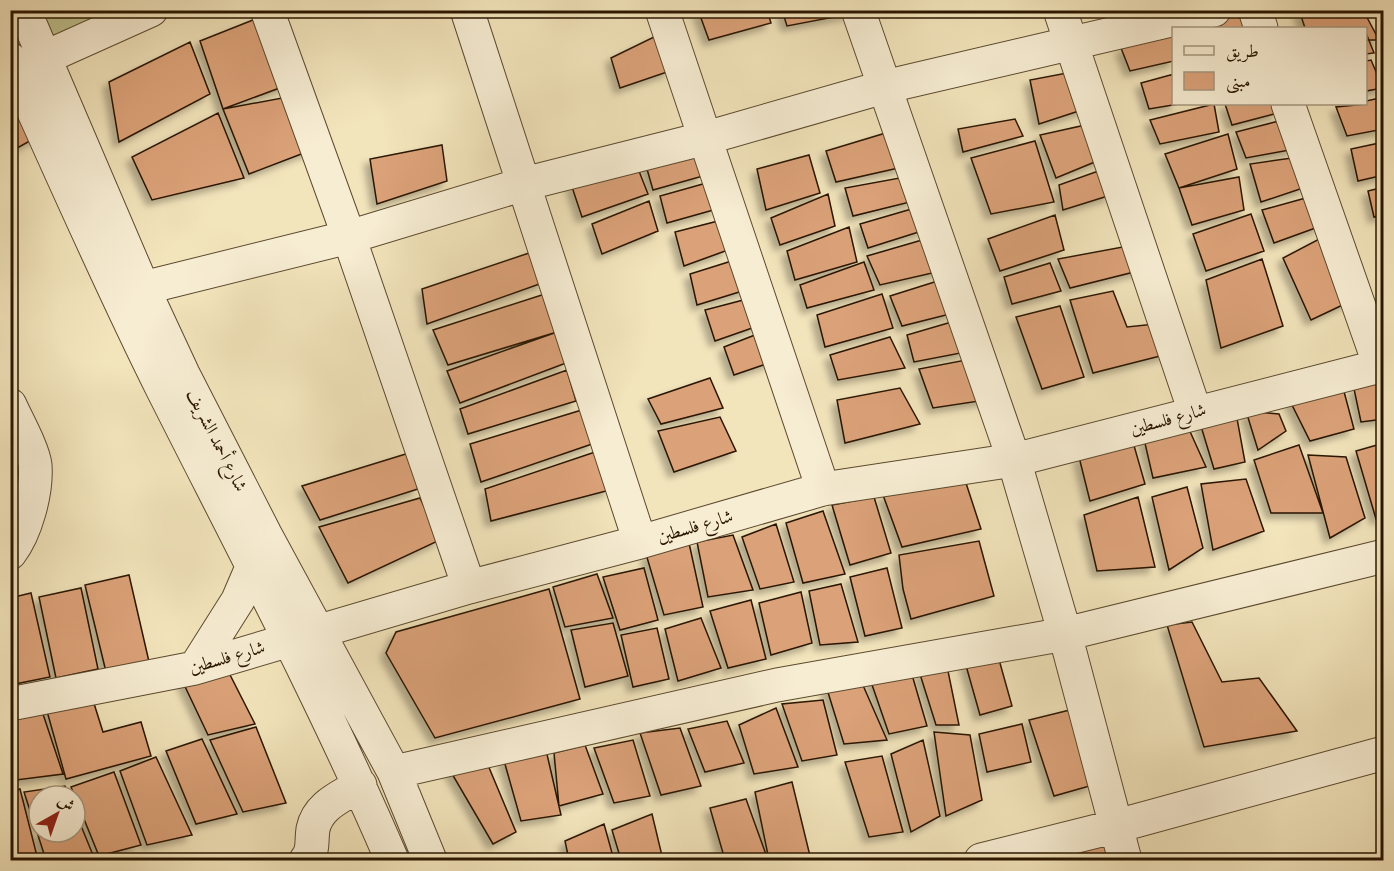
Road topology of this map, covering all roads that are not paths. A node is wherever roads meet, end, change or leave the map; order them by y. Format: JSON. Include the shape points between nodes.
{"nodes":[{"id":1,"x":24,"y":10,"type":"edge"},
{"id":2,"x":151,"y":10,"type":"edge"},
{"id":3,"x":267,"y":10,"type":"edge"},
{"id":4,"x":467,"y":10,"type":"edge"},
{"id":5,"x":662,"y":10,"type":"edge"},
{"id":6,"x":858,"y":10,"type":"edge"},
{"id":7,"x":1060,"y":10,"type":"edge"},
{"id":8,"x":1214,"y":10,"type":"edge"},
{"id":9,"x":1255,"y":10,"type":"edge"},
{"id":10,"x":110,"y":19,"type":"edge"},
{"id":11,"x":1261,"y":27,"type":"edge"},
{"id":12,"x":1071,"y":44,"type":"junction"},
{"id":13,"x":23,"y":63,"type":"edge"},
{"id":14,"x":884,"y":87,"type":"junction"},
{"id":15,"x":1288,"y":105,"type":"edge"},
{"id":16,"x":706,"y":138,"type":"junction"},
{"id":17,"x":524,"y":184,"type":"junction"},
{"id":18,"x":349,"y":237,"type":"junction"},
{"id":19,"x":132,"y":294,"type":"junction"},
{"id":20,"x":1382,"y":366,"type":"edge"},
{"id":21,"x":10,"y":405,"type":"edge"},
{"id":22,"x":1195,"y":412,"type":"junction"},
{"id":23,"x":1014,"y":460,"type":"junction"},
{"id":24,"x":823,"y":489,"type":"junction"},
{"id":25,"x":640,"y":542,"type":"junction"},
{"id":26,"x":10,"y":553,"type":"edge"},
{"id":27,"x":1383,"y":556,"type":"edge"},
{"id":28,"x":253,"y":565,"type":"junction"},
{"id":29,"x":469,"y":587,"type":"junction"},
{"id":30,"x":1065,"y":634,"type":"junction"},
{"id":31,"x":304,"y":636,"type":"junction"},
{"id":32,"x":195,"y":668,"type":"junction"},
{"id":33,"x":10,"y":704,"type":"edge"},
{"id":34,"x":1383,"y":753,"type":"edge"},
{"id":35,"x":394,"y":772,"type":"junction"},
{"id":36,"x":360,"y":784,"type":"junction"},
{"id":37,"x":1117,"y":826,"type":"junction"},
{"id":38,"x":306,"y":861,"type":"edge"},
{"id":39,"x":392,"y":861,"type":"edge"},
{"id":40,"x":430,"y":861,"type":"edge"},
{"id":41,"x":981,"y":861,"type":"edge"},
{"id":42,"x":1125,"y":861,"type":"edge"}],
"edges":[{"from":1,"to":13,"type":"street","name":"شارع أحمد الشريف"},
{"from":2,"to":10,"type":"street"},
{"from":3,"to":18,"type":"street"},
{"from":4,"to":17,"type":"street"},
{"from":5,"to":16,"type":"street"},
{"from":6,"to":14,"type":"street"},
{"from":7,"to":12,"type":"street"},
{"from":8,"to":12,"type":"street"},
{"from":9,"to":11,"type":"street"},
{"from":10,"to":13,"type":"street"},
{"from":12,"to":14,"type":"street"},
{"from":12,"to":22,"type":"street"},
{"from":13,"to":19,"type":"street","name":"شارع أحمد الشريف"},
{"from":14,"to":16,"type":"street"},
{"from":14,"to":23,"type":"street"},
{"from":15,"to":20,"type":"street"},
{"from":16,"to":17,"type":"street"},
{"from":16,"to":24,"type":"street"},
{"from":17,"to":18,"type":"street"},
{"from":17,"to":25,"type":"street"},
{"from":18,"to":19,"type":"street"},
{"from":18,"to":29,"type":"street"},
{"from":19,"to":28,"type":"street","name":"شارع أحمد الشريف","via":[[161,386]]},
{"from":19,"to":31,"type":"street","name":"شارع أحمد الشريف","via":[[183,374]]},
{"from":20,"to":22,"type":"street","name":"شارع فلسطين"},
{"from":21,"to":26,"type":"street","via":[[35,465],[30,511]]},
{"from":22,"to":23,"type":"street","name":"شارع فلسطين"},
{"from":23,"to":24,"type":"street","name":"شارع فلسطين"},
{"from":23,"to":30,"type":"street"},
{"from":24,"to":25,"type":"street","name":"شارع فلسطين"},
{"from":25,"to":29,"type":"street","name":"شارع فلسطين"},
{"from":27,"to":30,"type":"street"},
{"from":28,"to":31,"type":"street","name":"شارع أحمد الشريف"},
{"from":28,"to":32,"type":"street","via":[[238,600]]},
{"from":29,"to":31,"type":"street","name":"شارع فلسطين"},
{"from":30,"to":35,"type":"street","via":[[777,685]]},
{"from":30,"to":37,"type":"street"},
{"from":31,"to":32,"type":"street","name":"شارع فلسطين"},
{"from":31,"to":35,"type":"street","name":"شارع أحمد الشريف"},
{"from":31,"to":36,"type":"street","name":"شارع أحمد الشريف"},
{"from":32,"to":33,"type":"street","name":"شارع فلسطين"},
{"from":34,"to":37,"type":"street"},
{"from":35,"to":40,"type":"street","name":"شارع أحمد الشريف"},
{"from":36,"to":38,"type":"street","via":[[321,808],[312,852]]},
{"from":36,"to":39,"type":"street","name":"شارع أحمد الشريف"},
{"from":37,"to":41,"type":"street"},
{"from":37,"to":42,"type":"street"}]}
